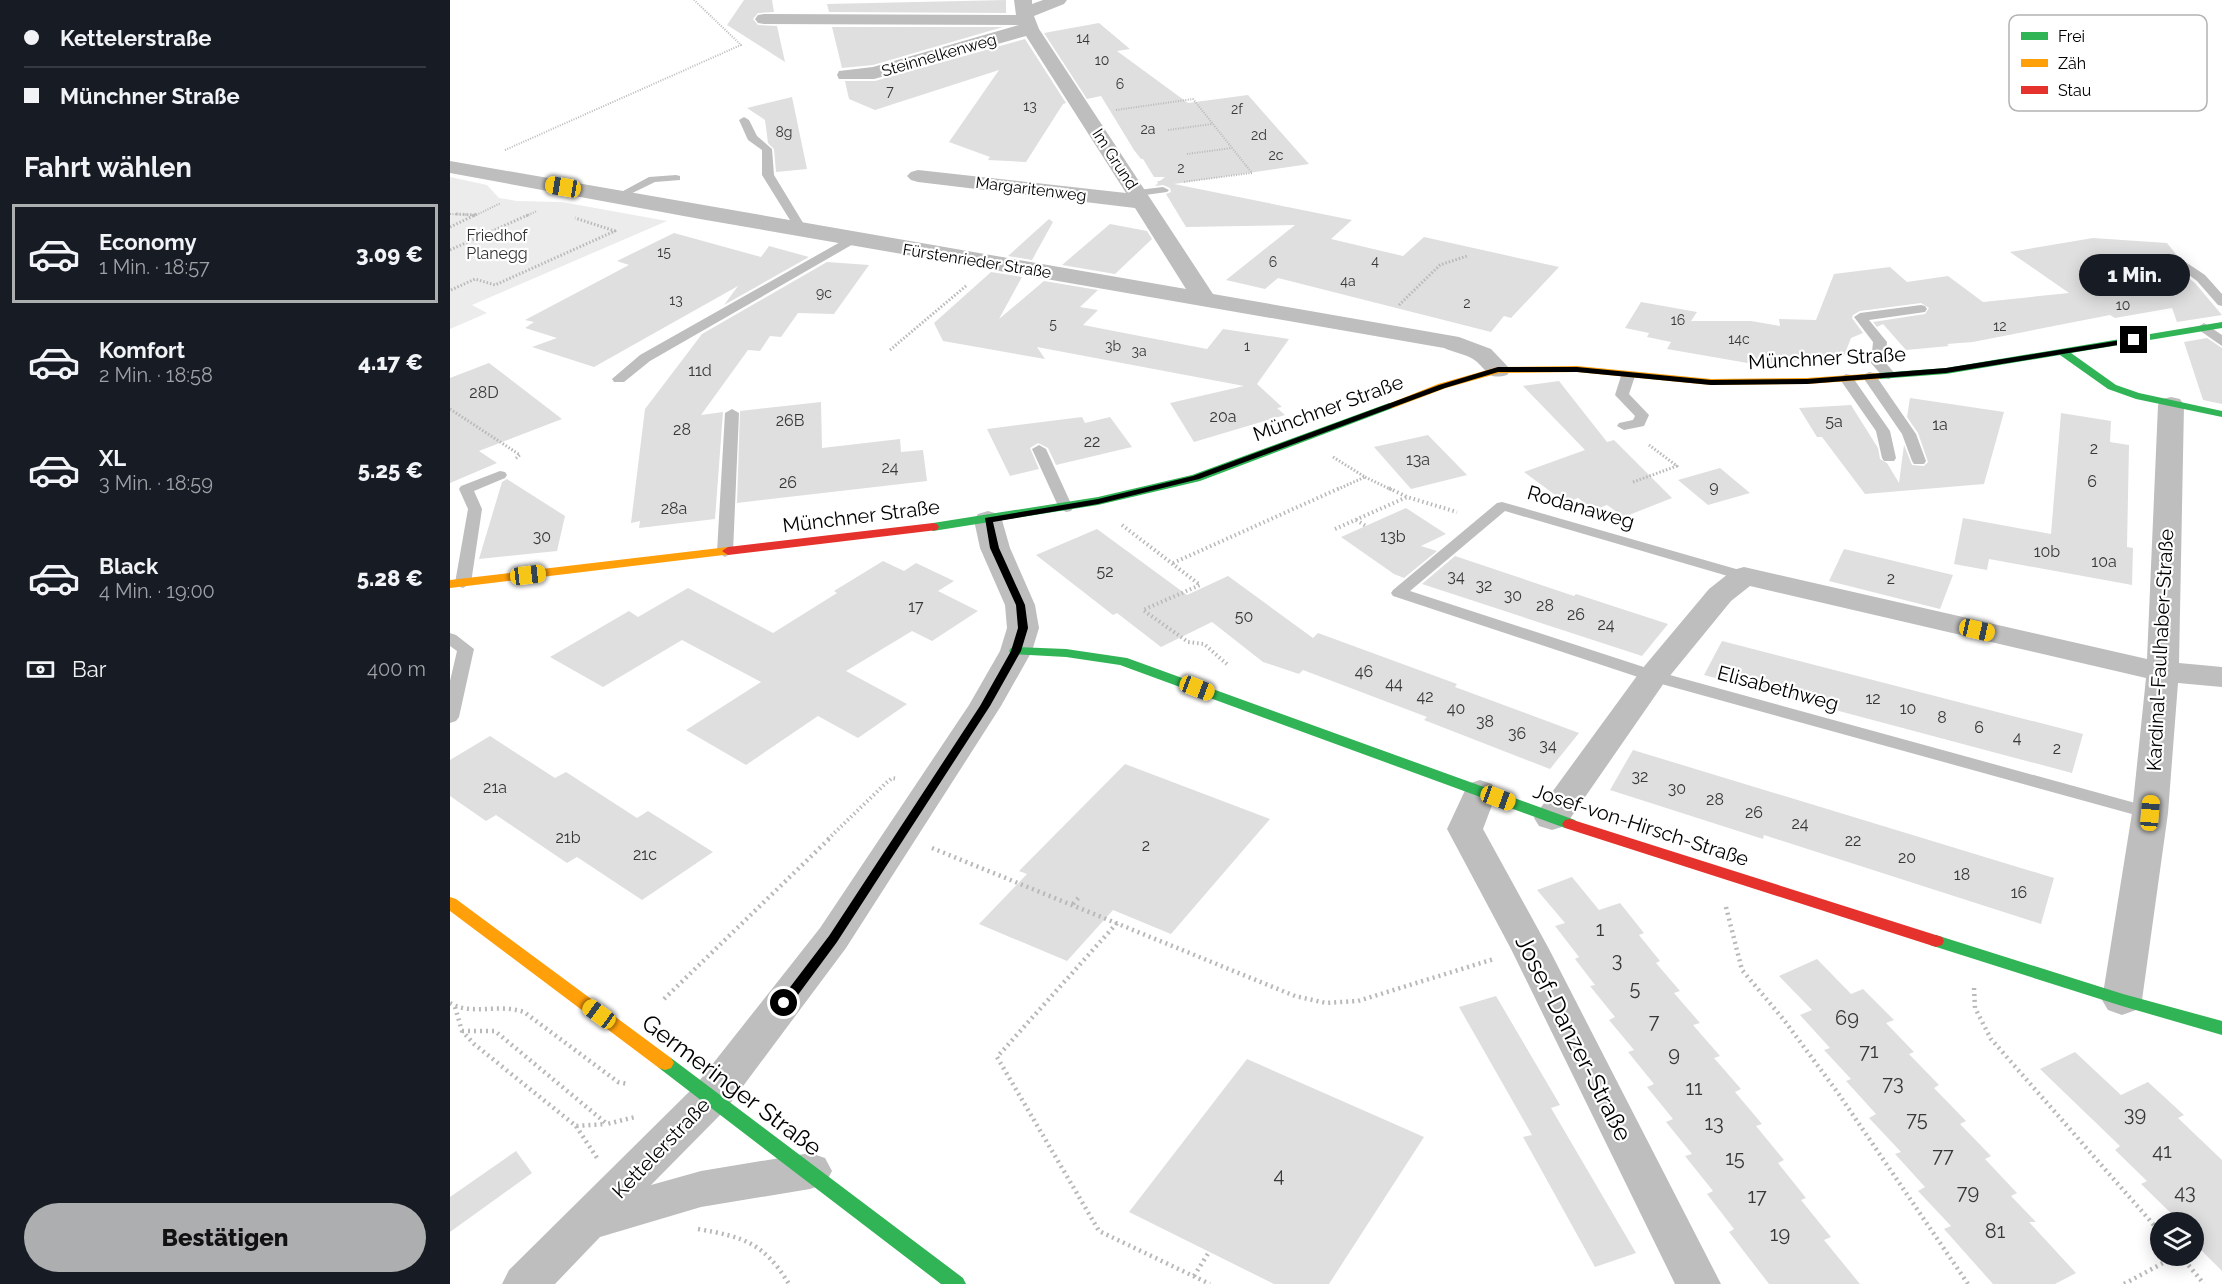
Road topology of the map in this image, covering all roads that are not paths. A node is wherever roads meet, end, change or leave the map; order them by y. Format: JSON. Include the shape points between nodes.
{"nodes":[{"id":1,"x":1059,"y":0,"type":"edge"},
{"id":2,"x":1026,"y":16,"type":"edge"},
{"id":3,"x":764,"y":19,"type":"dead end"},
{"id":4,"x":846,"y":75,"type":"dead end"},
{"id":5,"x":744,"y":120,"type":"dead end"},
{"id":6,"x":457,"y":168,"type":"edge"},
{"id":7,"x":918,"y":176,"type":"dead end"},
{"id":8,"x":676,"y":178,"type":"dead end"},
{"id":9,"x":1162,"y":190,"type":"dead end"},
{"id":10,"x":1139,"y":195,"type":"junction"},
{"id":11,"x":618,"y":196,"type":"junction"},
{"id":12,"x":802,"y":231,"type":"junction"},
{"id":13,"x":851,"y":240,"type":"junction"},
{"id":14,"x":2181,"y":263,"type":"dead end"},
{"id":15,"x":1204,"y":298,"type":"junction"},
{"id":16,"x":2222,"y":302,"type":"edge"},
{"id":17,"x":1921,"y":309,"type":"dead end"},
{"id":18,"x":2222,"y":325,"type":"edge"},
{"id":19,"x":2204,"y":327,"type":"junction"},
{"id":20,"x":2222,"y":342,"type":"edge"},
{"id":21,"x":2064,"y":353,"type":"junction"},
{"id":22,"x":1498,"y":370,"type":"junction"},
{"id":23,"x":1889,"y":375,"type":"junction"},
{"id":24,"x":1628,"y":376,"type":"junction"},
{"id":25,"x":1869,"y":376,"type":"junction"},
{"id":26,"x":1846,"y":378,"type":"junction"},
{"id":27,"x":619,"y":379,"type":"dead end"},
{"id":28,"x":2171,"y":405,"type":"junction"},
{"id":29,"x":732,"y":413,"type":"dead end"},
{"id":30,"x":2222,"y":414,"type":"edge"},
{"id":31,"x":1624,"y":426,"type":"road end"},
{"id":32,"x":1039,"y":448,"type":"dead end"},
{"id":33,"x":1889,"y":458,"type":"dead end"},
{"id":34,"x":1919,"y":461,"type":"dead end"},
{"id":35,"x":500,"y":475,"type":"road end"},
{"id":36,"x":1066,"y":508,"type":"junction"},
{"id":37,"x":988,"y":520,"type":"junction"},
{"id":38,"x":725,"y":552,"type":"junction"},
{"id":39,"x":1744,"y":576,"type":"junction"},
{"id":40,"x":456,"y":584,"type":"edge"},
{"id":41,"x":1399,"y":593,"type":"joint"},
{"id":42,"x":450,"y":638,"type":"edge"},
{"id":43,"x":1016,"y":651,"type":"junction"},
{"id":44,"x":2163,"y":672,"type":"junction"},
{"id":45,"x":1653,"y":676,"type":"junction"},
{"id":46,"x":2222,"y":677,"type":"edge"},
{"id":47,"x":450,"y":717,"type":"edge"},
{"id":48,"x":1480,"y":792,"type":"junction"},
{"id":49,"x":2150,"y":813,"type":"junction"},
{"id":50,"x":1552,"y":818,"type":"junction"},
{"id":51,"x":450,"y":903,"type":"edge"},
{"id":52,"x":2122,"y":1000,"type":"junction"},
{"id":53,"x":2222,"y":1028,"type":"edge"},
{"id":54,"x":711,"y":1097,"type":"junction"},
{"id":55,"x":810,"y":1171,"type":"junction"},
{"id":56,"x":588,"y":1222,"type":"junction"},
{"id":57,"x":525,"y":1284,"type":"edge"},
{"id":58,"x":956,"y":1284,"type":"edge"},
{"id":59,"x":1698,"y":1284,"type":"edge"}],
"edges":[{"from":1,"to":2,"type":"street"},
{"from":2,"to":3,"type":"street"},
{"from":2,"to":4,"type":"street","name":"Steinnelkenweg","via":[[874,73]]},
{"from":2,"to":10,"type":"street","name":"Im Grund"},
{"from":5,"to":12,"type":"lane","via":[[752,138],[767,149],[768,175]]},
{"from":6,"to":11,"type":"street","name":"Fürstenrieder Straße"},
{"from":7,"to":10,"type":"street","name":"Margaritenweg"},
{"from":8,"to":11,"type":"lane","via":[[653,179]]},
{"from":9,"to":10,"type":"lane"},
{"from":10,"to":15,"type":"street","name":"Im Grund"},
{"from":11,"to":12,"type":"street","name":"Fürstenrieder Straße"},
{"from":12,"to":13,"type":"street","name":"Fürstenrieder Straße"},
{"from":13,"to":15,"type":"street","name":"Fürstenrieder Straße"},
{"from":13,"to":27,"type":"lane","via":[[645,358]]},
{"from":14,"to":16,"type":"lane"},
{"from":15,"to":22,"type":"street","name":"Fürstenrieder Straße","via":[[1450,342],[1482,354]]},
{"from":17,"to":23,"type":"lane","via":[[1860,317],[1880,342],[1878,363]]},
{"from":18,"to":19,"type":"main road","name":"Münchner Straße"},
{"from":19,"to":20,"type":"lane"},
{"from":19,"to":21,"type":"main road","name":"Münchner Straße"},
{"from":21,"to":23,"type":"main road","name":"Münchner Straße","via":[[1946,371]]},
{"from":21,"to":28,"type":"main road","via":[[2112,387]]},
{"from":22,"to":24,"type":"main road","name":"Münchner Straße","via":[[1577,369]]},
{"from":22,"to":36,"type":"main road","name":"Münchner Straße","via":[[1442,386],[1196,478]]},
{"from":23,"to":25,"type":"main road","name":"Münchner Straße"},
{"from":24,"to":26,"type":"main road","name":"Münchner Straße","via":[[1711,382]]},
{"from":24,"to":31,"type":"lane","via":[[1622,395],[1642,415],[1639,423]]},
{"from":25,"to":26,"type":"main road","name":"Münchner Straße"},
{"from":25,"to":34,"type":"lane","via":[[1909,434]]},
{"from":26,"to":33,"type":"lane","via":[[1883,431]]},
{"from":28,"to":30,"type":"main road"},
{"from":28,"to":44,"type":"street","name":"Kardinal-Faulhaber-Straße"},
{"from":29,"to":38,"type":"lane"},
{"from":32,"to":36,"type":"lane"},
{"from":35,"to":40,"type":"lane","via":[[466,489],[475,509]]},
{"from":36,"to":37,"type":"main road","name":"Münchner Straße"},
{"from":37,"to":38,"type":"main road","name":"Münchner Straße"},
{"from":37,"to":43,"type":"street","name":"Kettelerstraße","via":[[994,548],[1020,605],[1023,628]]},
{"from":38,"to":40,"type":"main road","name":"Münchner Straße"},
{"from":39,"to":41,"type":"lane","name":"Rodanaweg","via":[[1502,506]]},
{"from":39,"to":44,"type":"street"},
{"from":39,"to":45,"type":"street","via":[[1720,594]]},
{"from":41,"to":45,"type":"lane","name":"Elisabethweg"},
{"from":42,"to":47,"type":"lane","via":[[466,649]]},
{"from":43,"to":48,"type":"main road","name":"Josef-von-Hirsch-Straße","via":[[1122,660]]},
{"from":43,"to":54,"type":"street","name":"Kettelerstraße","via":[[985,706],[820,957]]},
{"from":44,"to":46,"type":"street"},
{"from":44,"to":49,"type":"street","name":"Kardinal-Faulhaber-Straße"},
{"from":45,"to":49,"type":"lane","name":"Elisabethweg"},
{"from":45,"to":50,"type":"street"},
{"from":48,"to":50,"type":"main road","name":"Josef-von-Hirsch-Straße"},
{"from":48,"to":59,"type":"street","name":"Josef-Danzer-Straße","via":[[1465,829],[1530,949]]},
{"from":49,"to":52,"type":"street","name":"Kardinal-Faulhaber-Straße"},
{"from":50,"to":52,"type":"main road","name":"Josef-von-Hirsch-Straße"},
{"from":51,"to":54,"type":"main road","name":"Germeringer Straße"},
{"from":52,"to":53,"type":"main road","name":"Josef-von-Hirsch-Straße"},
{"from":54,"to":55,"type":"main road","name":"Germeringer Straße"},
{"from":54,"to":56,"type":"street","name":"Kettelerstraße"},
{"from":55,"to":56,"type":"street","name":"Kettelerstraße","via":[[701,1189]]},
{"from":55,"to":58,"type":"main road","name":"Germeringer Straße"},
{"from":56,"to":57,"type":"street","name":"Kettelerstraße"}]}
